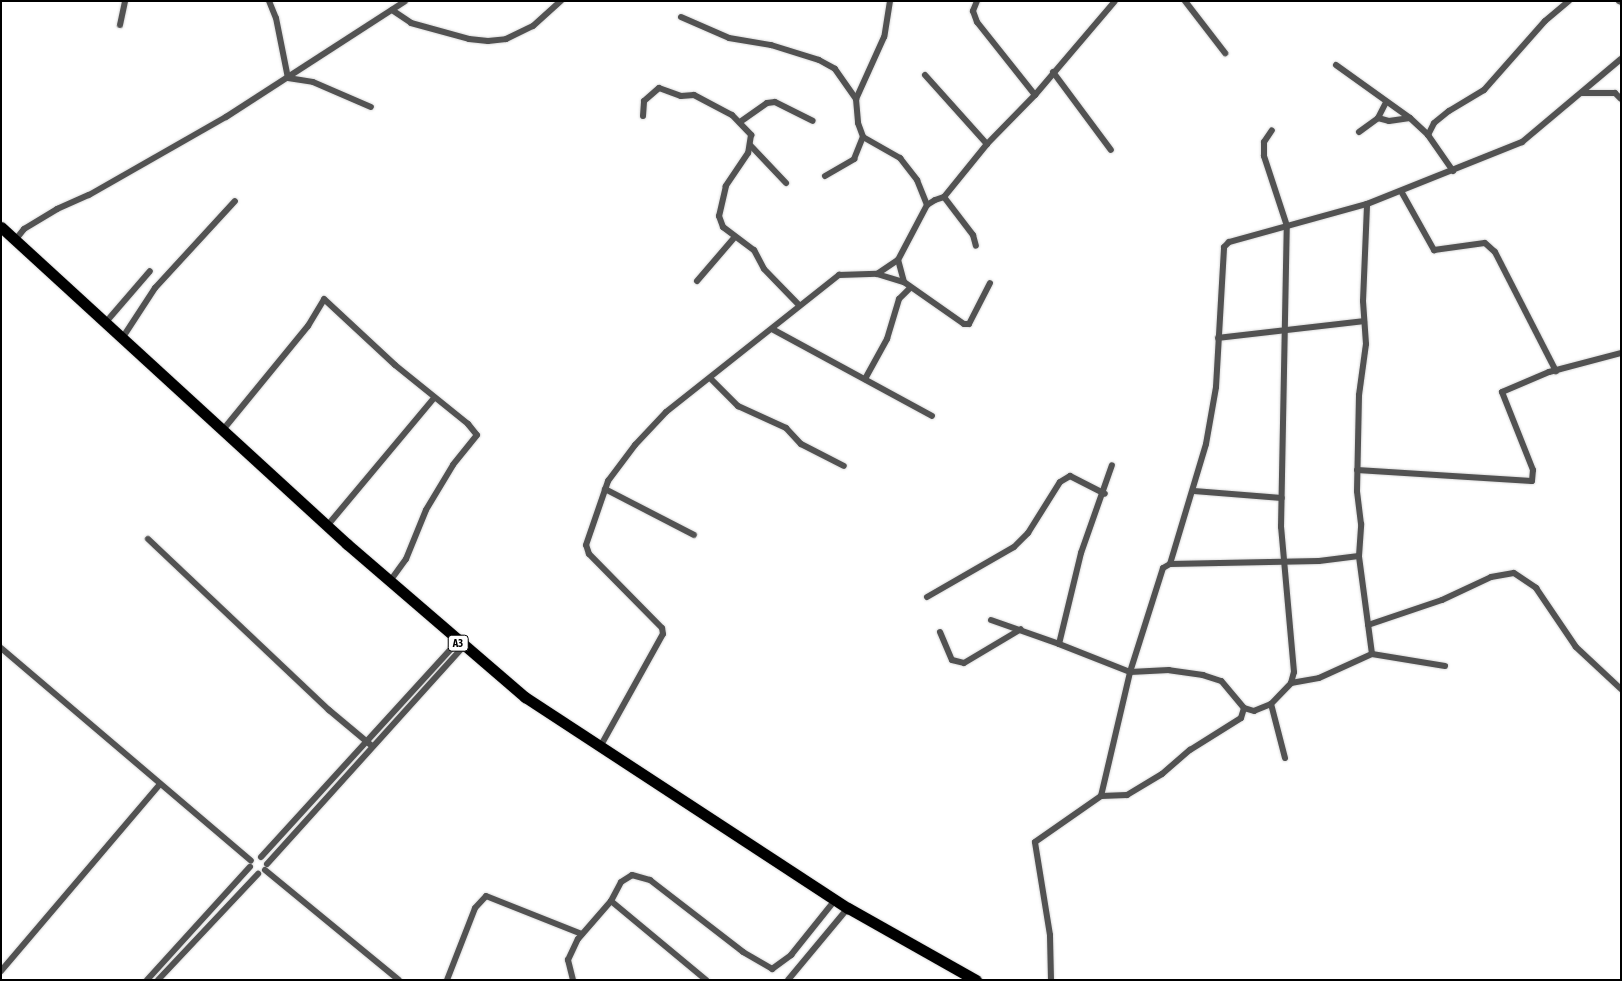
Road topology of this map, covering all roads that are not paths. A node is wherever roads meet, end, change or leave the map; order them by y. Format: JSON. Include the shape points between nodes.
{"nodes":[{"id":1,"x":125,"y":1,"type":"edge"},
{"id":2,"x":269,"y":1,"type":"edge"},
{"id":3,"x":405,"y":1,"type":"edge"},
{"id":4,"x":561,"y":1,"type":"edge"},
{"id":5,"x":977,"y":1,"type":"edge"},
{"id":6,"x":1115,"y":1,"type":"edge"},
{"id":7,"x":1185,"y":1,"type":"edge"},
{"id":8,"x":1568,"y":1,"type":"edge"},
{"id":9,"x":889,"y":2,"type":"edge"},
{"id":10,"x":392,"y":10,"type":"junction"},
{"id":11,"x":681,"y":17,"type":"dead end"},
{"id":12,"x":120,"y":25,"type":"dead end"},
{"id":13,"x":1225,"y":53,"type":"dead end"},
{"id":14,"x":1621,"y":59,"type":"edge"},
{"id":15,"x":1336,"y":65,"type":"dead end"},
{"id":16,"x":1054,"y":72,"type":"junction"},
{"id":17,"x":925,"y":75,"type":"dead end"},
{"id":18,"x":288,"y":78,"type":"junction"},
{"id":19,"x":1582,"y":93,"type":"junction"},
{"id":20,"x":1035,"y":96,"type":"junction"},
{"id":21,"x":856,"y":99,"type":"junction"},
{"id":22,"x":1621,"y":99,"type":"edge"},
{"id":23,"x":1385,"y":104,"type":"junction"},
{"id":24,"x":372,"y":106,"type":"dead end"},
{"id":25,"x":643,"y":116,"type":"dead end"},
{"id":26,"x":1378,"y":118,"type":"junction"},
{"id":27,"x":1410,"y":118,"type":"junction"},
{"id":28,"x":740,"y":122,"type":"junction"},
{"id":29,"x":812,"y":122,"type":"dead end"},
{"id":30,"x":1272,"y":130,"type":"dead end"},
{"id":31,"x":1359,"y":132,"type":"dead end"},
{"id":32,"x":1428,"y":135,"type":"junction"},
{"id":33,"x":863,"y":137,"type":"junction"},
{"id":34,"x":987,"y":144,"type":"junction"},
{"id":35,"x":751,"y":146,"type":"junction"},
{"id":36,"x":1111,"y":150,"type":"dead end"},
{"id":37,"x":1453,"y":171,"type":"junction"},
{"id":38,"x":826,"y":176,"type":"dead end"},
{"id":39,"x":786,"y":183,"type":"dead end"},
{"id":40,"x":1401,"y":191,"type":"junction"},
{"id":41,"x":944,"y":197,"type":"junction"},
{"id":42,"x":235,"y":201,"type":"dead end"},
{"id":43,"x":1367,"y":204,"type":"junction"},
{"id":44,"x":926,"y":205,"type":"junction"},
{"id":45,"x":1287,"y":226,"type":"junction"},
{"id":46,"x":1,"y":227,"type":"edge"},
{"id":47,"x":734,"y":238,"type":"junction"},
{"id":48,"x":16,"y":239,"type":"junction"},
{"id":49,"x":976,"y":246,"type":"dead end"},
{"id":50,"x":898,"y":260,"type":"junction"},
{"id":51,"x":150,"y":271,"type":"dead end"},
{"id":52,"x":877,"y":274,"type":"junction"},
{"id":53,"x":697,"y":281,"type":"dead end"},
{"id":54,"x":904,"y":282,"type":"junction"},
{"id":55,"x":990,"y":283,"type":"dead end"},
{"id":56,"x":909,"y":289,"type":"junction"},
{"id":57,"x":799,"y":305,"type":"junction"},
{"id":58,"x":1364,"y":321,"type":"junction"},
{"id":59,"x":106,"y":322,"type":"junction"},
{"id":60,"x":772,"y":329,"type":"junction"},
{"id":61,"x":1288,"y":330,"type":"junction"},
{"id":62,"x":122,"y":337,"type":"junction"},
{"id":63,"x":1218,"y":338,"type":"junction"},
{"id":64,"x":1621,"y":353,"type":"edge"},
{"id":65,"x":1556,"y":371,"type":"junction"},
{"id":66,"x":710,"y":378,"type":"junction"},
{"id":67,"x":866,"y":379,"type":"junction"},
{"id":68,"x":434,"y":398,"type":"junction"},
{"id":69,"x":932,"y":416,"type":"dead end"},
{"id":70,"x":222,"y":430,"type":"junction"},
{"id":71,"x":1112,"y":465,"type":"dead end"},
{"id":72,"x":844,"y":466,"type":"dead end"},
{"id":73,"x":1358,"y":470,"type":"junction"},
{"id":74,"x":604,"y":489,"type":"junction"},
{"id":75,"x":1194,"y":491,"type":"junction"},
{"id":76,"x":1105,"y":494,"type":"junction"},
{"id":77,"x":1282,"y":498,"type":"junction"},
{"id":78,"x":327,"y":526,"type":"junction"},
{"id":79,"x":694,"y":534,"type":"dead end"},
{"id":80,"x":148,"y":539,"type":"dead end"},
{"id":81,"x":1359,"y":556,"type":"junction"},
{"id":82,"x":1283,"y":560,"type":"junction"},
{"id":83,"x":1170,"y":564,"type":"junction"},
{"id":84,"x":389,"y":582,"type":"junction"},
{"id":85,"x":927,"y":598,"type":"dead end"},
{"id":86,"x":991,"y":620,"type":"dead end"},
{"id":87,"x":1368,"y":625,"type":"junction"},
{"id":88,"x":1021,"y":629,"type":"junction"},
{"id":89,"x":940,"y":632,"type":"dead end"},
{"id":90,"x":1059,"y":644,"type":"junction"},
{"id":91,"x":460,"y":645,"type":"junction"},
{"id":92,"x":1,"y":648,"type":"edge"},
{"id":93,"x":1372,"y":654,"type":"junction"},
{"id":94,"x":1445,"y":666,"type":"dead end"},
{"id":95,"x":1130,"y":672,"type":"junction"},
{"id":96,"x":1290,"y":683,"type":"junction"},
{"id":97,"x":1621,"y":689,"type":"edge"},
{"id":98,"x":1271,"y":704,"type":"junction"},
{"id":99,"x":1244,"y":708,"type":"junction"},
{"id":100,"x":370,"y":744,"type":"junction"},
{"id":101,"x":600,"y":748,"type":"junction"},
{"id":102,"x":1285,"y":758,"type":"dead end"},
{"id":103,"x":160,"y":784,"type":"junction"},
{"id":104,"x":1101,"y":796,"type":"junction"},
{"id":105,"x":262,"y":857,"type":"junction"},
{"id":106,"x":250,"y":864,"type":"junction"},
{"id":107,"x":266,"y":867,"type":"junction"},
{"id":108,"x":258,"y":874,"type":"junction"},
{"id":109,"x":835,"y":900,"type":"junction"},
{"id":110,"x":611,"y":901,"type":"junction"},
{"id":111,"x":848,"y":908,"type":"junction"},
{"id":112,"x":582,"y":934,"type":"junction"},
{"id":113,"x":1,"y":971,"type":"edge"},
{"id":114,"x":147,"y":980,"type":"edge"},
{"id":115,"x":158,"y":980,"type":"edge"},
{"id":116,"x":399,"y":980,"type":"edge"},
{"id":117,"x":447,"y":980,"type":"edge"},
{"id":118,"x":573,"y":980,"type":"edge"},
{"id":119,"x":706,"y":980,"type":"edge"},
{"id":120,"x":788,"y":980,"type":"edge"},
{"id":121,"x":976,"y":980,"type":"edge"},
{"id":122,"x":1051,"y":980,"type":"edge"}],
"edges":[{"from":1,"to":12,"type":"street"},
{"from":2,"to":18,"type":"street","via":[[276,18]]},
{"from":3,"to":10,"type":"street"},
{"from":4,"to":10,"type":"street","via":[[533,26],[506,39],[488,41],[469,40],[411,23]]},
{"from":5,"to":20,"type":"street","via":[[973,11],[977,22]]},
{"from":6,"to":16,"type":"street"},
{"from":7,"to":13,"type":"street"},
{"from":8,"to":32,"type":"street","via":[[1545,21],[1484,90],[1441,117]]},
{"from":9,"to":21,"type":"street","via":[[884,37]]},
{"from":10,"to":18,"type":"street"},
{"from":11,"to":21,"type":"street","via":[[729,38],[771,45],[819,60],[835,69]]},
{"from":14,"to":19,"type":"street"},
{"from":15,"to":23,"type":"street","via":[[1355,76]]},
{"from":16,"to":20,"type":"street"},
{"from":16,"to":36,"type":"street"},
{"from":17,"to":34,"type":"street"},
{"from":18,"to":24,"type":"street","via":[[313,82]]},
{"from":18,"to":48,"type":"street","via":[[139,167],[57,209],[24,229]]},
{"from":19,"to":22,"type":"street","via":[[1615,93]]},
{"from":19,"to":37,"type":"street","via":[[1543,121],[1530,137]]},
{"from":20,"to":34,"type":"street"},
{"from":21,"to":33,"type":"street"},
{"from":23,"to":26,"type":"street"},
{"from":23,"to":27,"type":"street"},
{"from":25,"to":28,"type":"street","via":[[644,101],[660,88],[681,96],[694,95]]},
{"from":26,"to":27,"type":"street","via":[[1390,121]]},
{"from":26,"to":31,"type":"street"},
{"from":27,"to":32,"type":"street"},
{"from":28,"to":29,"type":"street","via":[[767,103],[775,102]]},
{"from":28,"to":35,"type":"street","via":[[752,134]]},
{"from":30,"to":45,"type":"street","via":[[1264,142],[1264,156]]},
{"from":32,"to":37,"type":"street"},
{"from":33,"to":38,"type":"street","via":[[854,159]]},
{"from":33,"to":44,"type":"street","via":[[900,158],[917,180]]},
{"from":34,"to":41,"type":"street"},
{"from":35,"to":39,"type":"street"},
{"from":35,"to":47,"type":"street","via":[[719,207],[723,227]]},
{"from":37,"to":40,"type":"street"},
{"from":40,"to":43,"type":"street"},
{"from":40,"to":65,"type":"street","via":[[1434,250],[1485,243],[1494,252]]},
{"from":41,"to":44,"type":"street"},
{"from":41,"to":49,"type":"street","via":[[973,235]]},
{"from":42,"to":62,"type":"street","via":[[155,288]]},
{"from":43,"to":45,"type":"street"},
{"from":43,"to":58,"type":"street"},
{"from":44,"to":50,"type":"street"},
{"from":45,"to":61,"type":"street"},
{"from":45,"to":63,"type":"street","via":[[1229,242],[1224,247]]},
{"from":46,"to":48,"type":"highway","number":"A3"},
{"from":47,"to":53,"type":"street"},
{"from":47,"to":57,"type":"street","via":[[754,250],[764,269]]},
{"from":48,"to":59,"type":"highway","number":"A3"},
{"from":50,"to":52,"type":"street"},
{"from":50,"to":54,"type":"street"},
{"from":51,"to":59,"type":"street"},
{"from":52,"to":54,"type":"street"},
{"from":52,"to":57,"type":"street","via":[[839,275]]},
{"from":54,"to":56,"type":"street"},
{"from":55,"to":56,"type":"street","via":[[969,324],[964,324]]},
{"from":56,"to":67,"type":"street","via":[[899,299],[887,339]]},
{"from":57,"to":60,"type":"street"},
{"from":58,"to":61,"type":"street"},
{"from":58,"to":73,"type":"street"},
{"from":59,"to":62,"type":"highway","number":"A3"},
{"from":60,"to":66,"type":"street"},
{"from":60,"to":67,"type":"street"},
{"from":61,"to":63,"type":"street"},
{"from":61,"to":77,"type":"street"},
{"from":62,"to":70,"type":"highway","number":"A3"},
{"from":63,"to":75,"type":"street","via":[[1216,387]]},
{"from":64,"to":65,"type":"street"},
{"from":65,"to":73,"type":"street","via":[[1502,392],[1533,470],[1532,480]]},
{"from":66,"to":72,"type":"street","via":[[738,406],[786,428],[801,444]]},
{"from":66,"to":74,"type":"street","via":[[666,412],[635,445]]},
{"from":67,"to":69,"type":"street"},
{"from":68,"to":70,"type":"street","via":[[324,299],[308,326],[284,350]]},
{"from":68,"to":78,"type":"street"},
{"from":68,"to":84,"type":"street","via":[[477,436],[453,465],[426,510],[406,559]]},
{"from":70,"to":78,"type":"highway","number":"A3"},
{"from":71,"to":76,"type":"street"},
{"from":73,"to":81,"type":"street"},
{"from":74,"to":79,"type":"street"},
{"from":74,"to":101,"type":"street","via":[[586,549],[662,628],[662,634]]},
{"from":75,"to":77,"type":"street"},
{"from":75,"to":83,"type":"street"},
{"from":76,"to":85,"type":"street","via":[[1076,479],[1065,479],[1028,533],[1014,547]]},
{"from":76,"to":90,"type":"street","via":[[1081,554]]},
{"from":77,"to":82,"type":"street"},
{"from":78,"to":84,"type":"highway","number":"A3"},
{"from":80,"to":100,"type":"street"},
{"from":81,"to":82,"type":"street","via":[[1319,561]]},
{"from":81,"to":87,"type":"street"},
{"from":82,"to":83,"type":"street"},
{"from":82,"to":96,"type":"street","via":[[1294,654]]},
{"from":83,"to":95,"type":"street","via":[[1163,568]]},
{"from":84,"to":91,"type":"highway","number":"A3"},
{"from":86,"to":88,"type":"street"},
{"from":87,"to":93,"type":"street"},
{"from":87,"to":97,"type":"street","via":[[1442,600],[1491,577],[1514,573],[1536,588],[1576,647]]},
{"from":88,"to":89,"type":"street","via":[[964,663],[952,660]]},
{"from":88,"to":90,"type":"street"},
{"from":90,"to":95,"type":"street"},
{"from":91,"to":100,"type":"street"},
{"from":91,"to":101,"type":"highway","number":"A3","via":[[525,697]]},
{"from":92,"to":103,"type":"street"},
{"from":93,"to":94,"type":"street"},
{"from":93,"to":96,"type":"street","via":[[1319,678]]},
{"from":95,"to":99,"type":"street","via":[[1169,670],[1216,678]]},
{"from":95,"to":104,"type":"street"},
{"from":96,"to":98,"type":"street"},
{"from":98,"to":99,"type":"street","via":[[1254,711]]},
{"from":98,"to":102,"type":"street"},
{"from":99,"to":104,"type":"street","via":[[1242,718],[1134,791],[1127,795]]},
{"from":100,"to":105,"type":"street"},
{"from":100,"to":107,"type":"street"},
{"from":101,"to":109,"type":"highway","number":"A3"},
{"from":103,"to":106,"type":"street"},
{"from":103,"to":113,"type":"street"},
{"from":104,"to":122,"type":"street","via":[[1035,842],[1050,935]]},
{"from":105,"to":106,"type":"street"},
{"from":105,"to":107,"type":"street"},
{"from":106,"to":108,"type":"street"},
{"from":106,"to":114,"type":"street"},
{"from":107,"to":108,"type":"street"},
{"from":107,"to":116,"type":"street"},
{"from":108,"to":115,"type":"street"},
{"from":109,"to":110,"type":"street","via":[[791,955],[772,969],[645,877],[636,874],[625,878]]},
{"from":109,"to":111,"type":"highway","number":"A3"},
{"from":110,"to":112,"type":"street"},
{"from":110,"to":119,"type":"street"},
{"from":111,"to":120,"type":"street"},
{"from":111,"to":121,"type":"highway","number":"A3"},
{"from":112,"to":117,"type":"street","via":[[486,896],[471,915]]},
{"from":112,"to":118,"type":"street","via":[[568,960]]}]}
